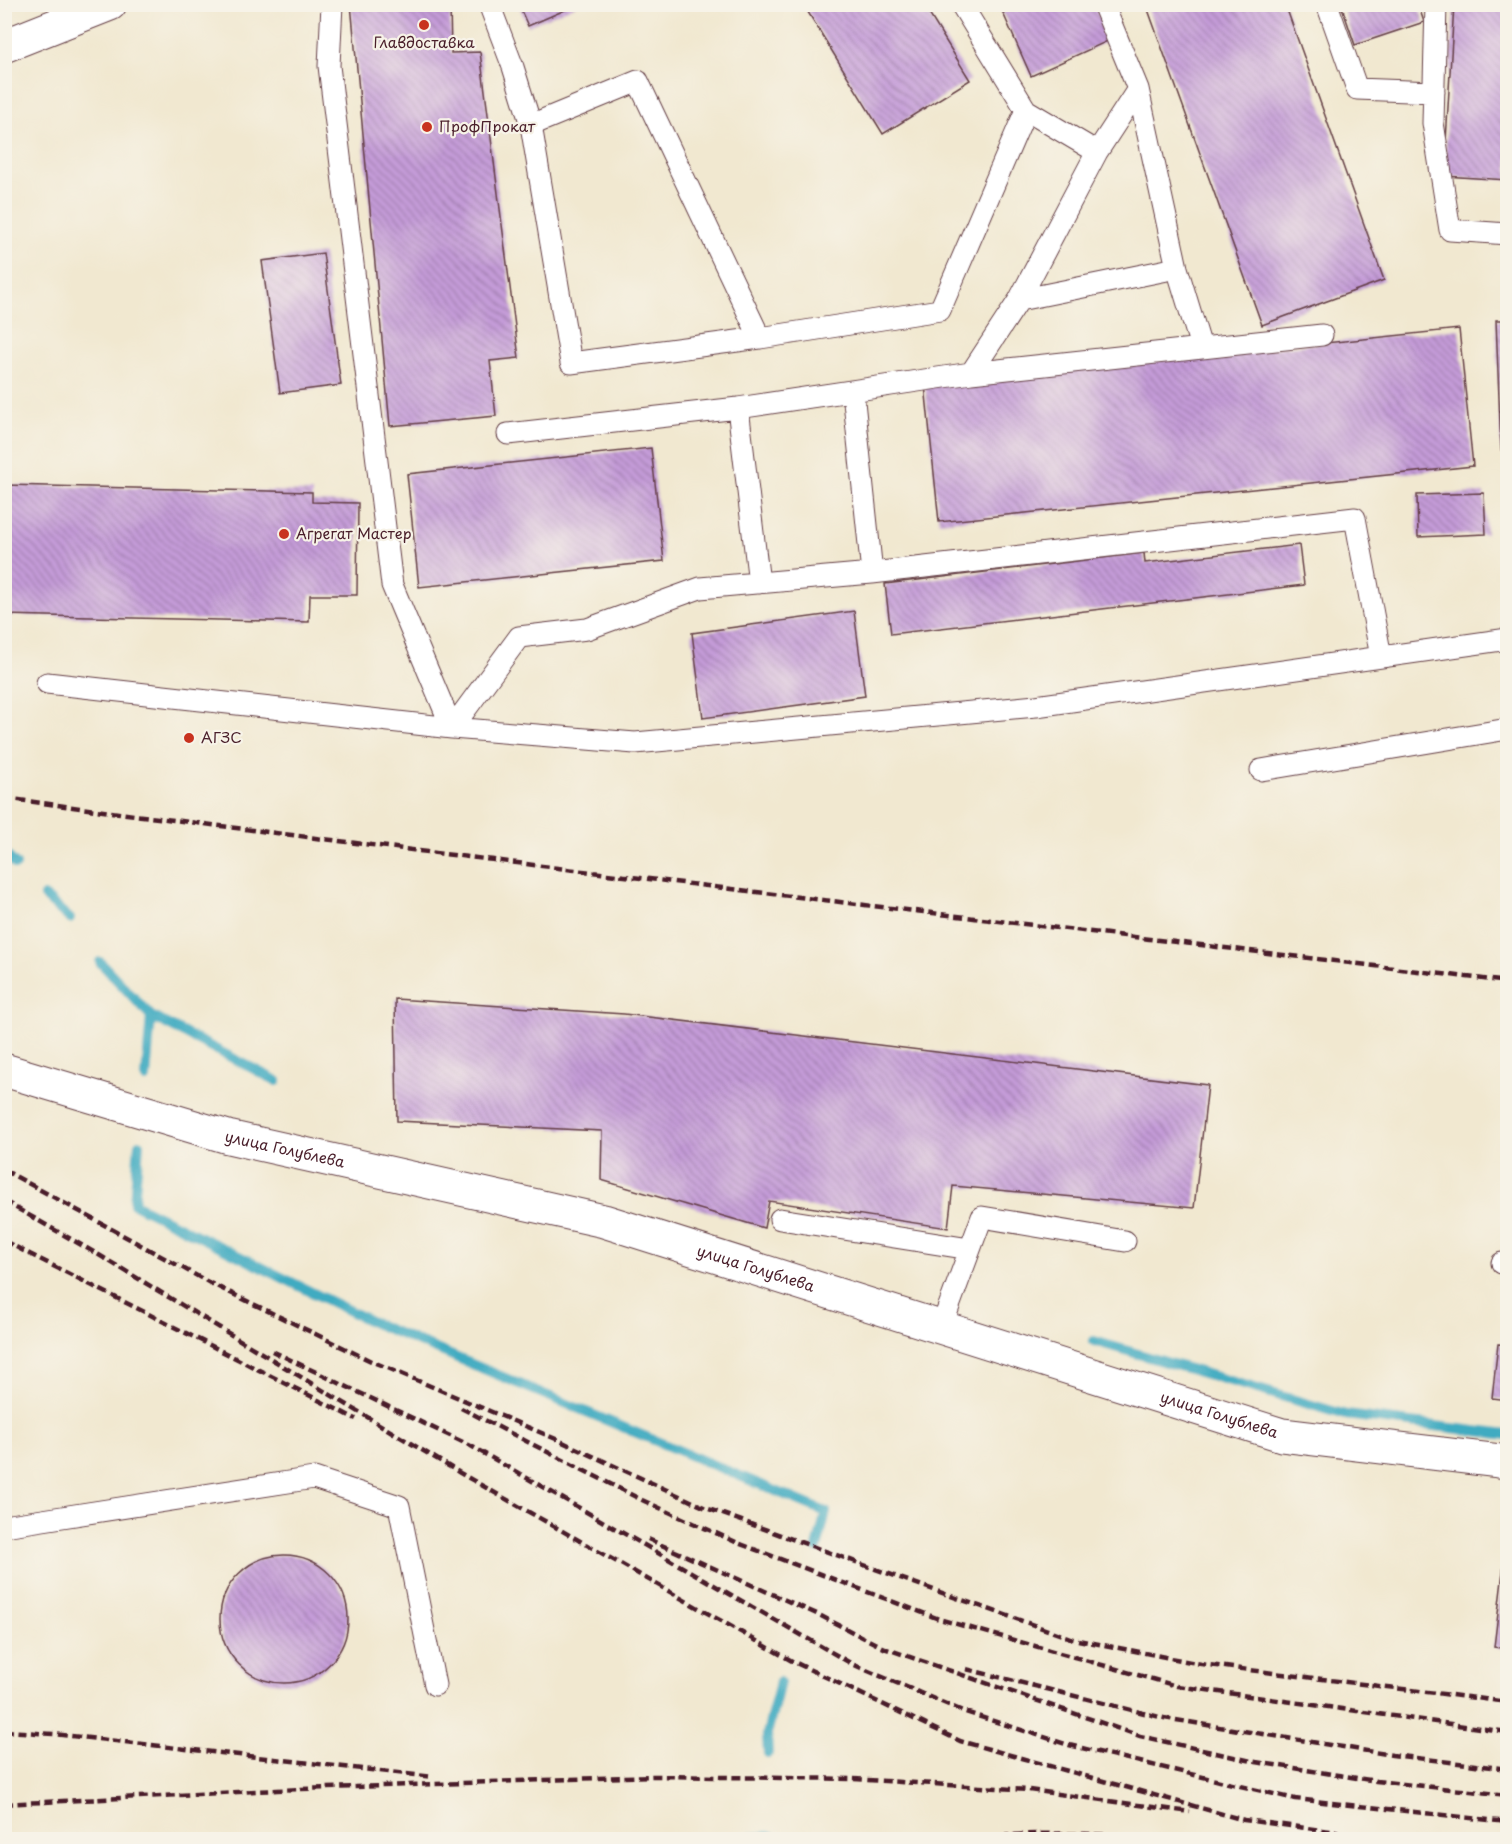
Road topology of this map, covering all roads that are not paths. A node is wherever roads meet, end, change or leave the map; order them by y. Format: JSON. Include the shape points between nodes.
{"nodes":[{"id":1,"x":110,"y":4,"type":"edge"},
{"id":2,"x":332,"y":4,"type":"edge"},
{"id":3,"x":489,"y":4,"type":"edge"},
{"id":4,"x":961,"y":4,"type":"edge"},
{"id":5,"x":1103,"y":4,"type":"edge"},
{"id":6,"x":1327,"y":4,"type":"edge"},
{"id":7,"x":1436,"y":4,"type":"edge"},
{"id":8,"x":4,"y":46,"type":"edge"},
{"id":9,"x":1138,"y":89,"type":"junction"},
{"id":10,"x":1434,"y":92,"type":"junction"},
{"id":11,"x":1026,"y":110,"type":"junction"},
{"id":12,"x":531,"y":125,"type":"junction"},
{"id":13,"x":1097,"y":152,"type":"junction"},
{"id":14,"x":1508,"y":234,"type":"edge"},
{"id":15,"x":1177,"y":268,"type":"junction"},
{"id":16,"x":1019,"y":300,"type":"junction"},
{"id":17,"x":1322,"y":335,"type":"dead end"},
{"id":18,"x":760,"y":338,"type":"junction"},
{"id":19,"x":1201,"y":347,"type":"junction"},
{"id":20,"x":971,"y":373,"type":"junction"},
{"id":21,"x":853,"y":392,"type":"junction"},
{"id":22,"x":738,"y":408,"type":"junction"},
{"id":23,"x":508,"y":434,"type":"dead end"},
{"id":24,"x":872,"y":573,"type":"junction"},
{"id":25,"x":759,"y":583,"type":"junction"},
{"id":26,"x":1508,"y":639,"type":"edge"},
{"id":27,"x":1381,"y":657,"type":"junction"},
{"id":28,"x":47,"y":683,"type":"dead end"},
{"id":29,"x":452,"y":728,"type":"junction"},
{"id":30,"x":1508,"y":729,"type":"edge"},
{"id":31,"x":1261,"y":770,"type":"dead end"},
{"id":32,"x":4,"y":1070,"type":"edge"},
{"id":33,"x":780,"y":1219,"type":"dead end"},
{"id":34,"x":1125,"y":1241,"type":"dead end"},
{"id":35,"x":970,"y":1250,"type":"junction"},
{"id":36,"x":941,"y":1328,"type":"junction"},
{"id":37,"x":1508,"y":1462,"type":"edge"},
{"id":38,"x":4,"y":1526,"type":"edge"},
{"id":39,"x":435,"y":1685,"type":"dead end"}],
"edges":[{"from":1,"to":8,"type":"street"},
{"from":2,"to":29,"type":"lane","via":[[329,66],[392,585]]},
{"from":3,"to":12,"type":"lane"},
{"from":4,"to":11,"type":"lane"},
{"from":5,"to":9,"type":"lane"},
{"from":6,"to":10,"type":"lane","via":[[1358,89]]},
{"from":7,"to":10,"type":"lane"},
{"from":9,"to":13,"type":"lane"},
{"from":9,"to":15,"type":"lane"},
{"from":10,"to":14,"type":"lane","via":[[1433,123],[1450,230]]},
{"from":11,"to":13,"type":"lane"},
{"from":11,"to":18,"type":"lane","via":[[940,310]]},
{"from":12,"to":18,"type":"lane","via":[[638,81]]},
{"from":12,"to":18,"type":"lane","via":[[571,363]]},
{"from":13,"to":16,"type":"lane"},
{"from":15,"to":16,"type":"lane"},
{"from":15,"to":19,"type":"lane"},
{"from":16,"to":20,"type":"lane"},
{"from":17,"to":19,"type":"lane"},
{"from":19,"to":20,"type":"lane"},
{"from":20,"to":21,"type":"lane"},
{"from":21,"to":22,"type":"lane"},
{"from":21,"to":24,"type":"lane"},
{"from":22,"to":23,"type":"lane"},
{"from":22,"to":25,"type":"lane"},
{"from":24,"to":25,"type":"lane"},
{"from":24,"to":27,"type":"lane","via":[[1355,518]]},
{"from":25,"to":29,"type":"lane","via":[[700,588],[587,629],[519,637]]},
{"from":26,"to":27,"type":"lane"},
{"from":27,"to":29,"type":"lane","via":[[1036,706],[635,743]]},
{"from":28,"to":29,"type":"lane"},
{"from":30,"to":31,"type":"lane"},
{"from":32,"to":36,"type":"street","name":"улица Голублева","via":[[228,1137],[604,1221]]},
{"from":33,"to":35,"type":"lane"},
{"from":34,"to":35,"type":"lane","via":[[982,1217]]},
{"from":35,"to":36,"type":"lane"},
{"from":36,"to":37,"type":"street","name":"улица Голублева","via":[[1282,1435]]},
{"from":38,"to":39,"type":"lane","via":[[314,1478],[399,1506]]}]}
